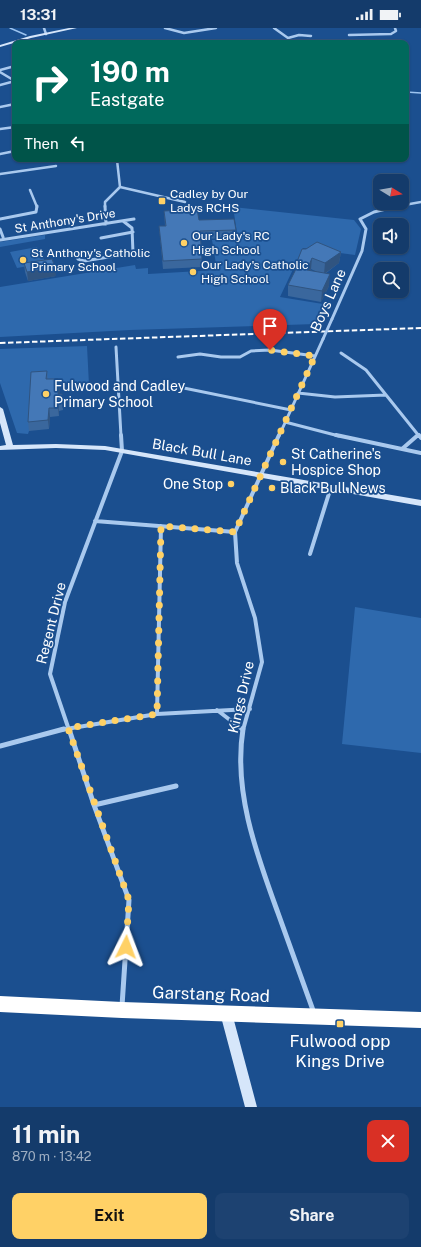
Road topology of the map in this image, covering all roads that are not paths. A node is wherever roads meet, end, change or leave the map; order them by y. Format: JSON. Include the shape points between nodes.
{"nodes":[{"id":1,"x":44,"y":28,"type":"edge"},
{"id":2,"x":75,"y":28,"type":"edge"},
{"id":3,"x":165,"y":28,"type":"edge"},
{"id":4,"x":216,"y":28,"type":"edge"},
{"id":5,"x":274,"y":28,"type":"edge"},
{"id":6,"x":395,"y":28,"type":"edge"},
{"id":7,"x":46,"y":34,"type":"junction"},
{"id":8,"x":349,"y":35,"type":"dead end"},
{"id":9,"x":311,"y":36,"type":"dead end"},
{"id":10,"x":288,"y":38,"type":"joint"},
{"id":11,"x":23,"y":40,"type":"edge"},
{"id":12,"x":12,"y":43,"type":"edge"},
{"id":13,"x":0,"y":46,"type":"edge"},
{"id":14,"x":12,"y":67,"type":"edge"},
{"id":15,"x":0,"y":71,"type":"edge"},
{"id":16,"x":12,"y":79,"type":"edge"},
{"id":17,"x":12,"y":82,"type":"edge"},
{"id":18,"x":0,"y":85,"type":"edge"},
{"id":19,"x":12,"y":104,"type":"edge"},
{"id":20,"x":0,"y":106,"type":"edge"},
{"id":21,"x":12,"y":127,"type":"edge"},
{"id":22,"x":0,"y":129,"type":"edge"},
{"id":23,"x":12,"y":152,"type":"edge"},
{"id":24,"x":0,"y":154,"type":"edge"},
{"id":25,"x":115,"y":162,"type":"edge"},
{"id":26,"x":56,"y":166,"type":"dead end"},
{"id":27,"x":0,"y":174,"type":"edge"},
{"id":28,"x":120,"y":187,"type":"junction"},
{"id":29,"x":30,"y":190,"type":"dead end"},
{"id":30,"x":184,"y":198,"type":"dead end"},
{"id":31,"x":421,"y":202,"type":"edge"},
{"id":32,"x":0,"y":219,"type":"edge"},
{"id":33,"x":134,"y":219,"type":"dead end"},
{"id":34,"x":122,"y":221,"type":"junction"},
{"id":35,"x":106,"y":224,"type":"junction"},
{"id":36,"x":0,"y":229,"type":"edge"},
{"id":37,"x":133,"y":232,"type":"junction"},
{"id":38,"x":3,"y":237,"type":"dead end"},
{"id":39,"x":101,"y":238,"type":"dead end"},
{"id":40,"x":0,"y":240,"type":"edge"},
{"id":41,"x":77,"y":256,"type":"dead end"},
{"id":42,"x":116,"y":347,"type":"dead end"},
{"id":43,"x":341,"y":353,"type":"dead end"},
{"id":44,"x":315,"y":356,"type":"junction"},
{"id":45,"x":178,"y":357,"type":"dead end"},
{"id":46,"x":174,"y":386,"type":"dead end"},
{"id":47,"x":298,"y":393,"type":"junction"},
{"id":48,"x":386,"y":396,"type":"junction"},
{"id":49,"x":0,"y":409,"type":"edge"},
{"id":50,"x":291,"y":410,"type":"junction"},
{"id":51,"x":285,"y":422,"type":"junction"},
{"id":52,"x":420,"y":436,"type":"edge"},
{"id":53,"x":0,"y":448,"type":"edge"},
{"id":54,"x":10,"y":448,"type":"junction"},
{"id":55,"x":402,"y":449,"type":"junction"},
{"id":56,"x":122,"y":451,"type":"junction"},
{"id":57,"x":421,"y":453,"type":"edge"},
{"id":58,"x":261,"y":476,"type":"junction"},
{"id":59,"x":331,"y":487,"type":"junction"},
{"id":60,"x":421,"y":503,"type":"edge"},
{"id":61,"x":95,"y":521,"type":"junction"},
{"id":62,"x":161,"y":526,"type":"junction"},
{"id":63,"x":235,"y":532,"type":"junction"},
{"id":64,"x":310,"y":554,"type":"dead end"},
{"id":65,"x":216,"y":710,"type":"junction"},
{"id":66,"x":250,"y":710,"type":"junction"},
{"id":67,"x":157,"y":714,"type":"junction"},
{"id":68,"x":68,"y":728,"type":"junction"},
{"id":69,"x":243,"y":730,"type":"junction"},
{"id":70,"x":0,"y":746,"type":"edge"},
{"id":71,"x":176,"y":786,"type":"dead end"},
{"id":72,"x":94,"y":805,"type":"junction"},
{"id":73,"x":0,"y":1004,"type":"edge"},
{"id":74,"x":122,"y":1010,"type":"junction"},
{"id":75,"x":226,"y":1013,"type":"junction"},
{"id":76,"x":315,"y":1016,"type":"junction"},
{"id":77,"x":421,"y":1020,"type":"edge"},
{"id":78,"x":251,"y":1107,"type":"edge"}],
"edges":[{"from":1,"to":7,"type":"street"},
{"from":2,"to":7,"type":"street"},
{"from":3,"to":4,"type":"street","via":[[172,32],[189,33]]},
{"from":5,"to":10,"type":"street"},
{"from":6,"to":8,"type":"street","via":[[396,31],[391,34]]},
{"from":7,"to":11,"type":"street"},
{"from":9,"to":10,"type":"street","via":[[299,35]]},
{"from":12,"to":13,"type":"street"},
{"from":14,"to":15,"type":"street"},
{"from":15,"to":16,"type":"street"},
{"from":17,"to":18,"type":"street"},
{"from":19,"to":20,"type":"street"},
{"from":21,"to":22,"type":"street"},
{"from":23,"to":24,"type":"street"},
{"from":25,"to":28,"type":"street"},
{"from":26,"to":27,"type":"street"},
{"from":28,"to":30,"type":"street","via":[[183,201]]},
{"from":28,"to":35,"type":"street","via":[[104,202]]},
{"from":29,"to":32,"type":"street","via":[[37,207],[36,212]]},
{"from":31,"to":44,"type":"street","name":"Boys Lane","bridge":true,"via":[[370,213],[360,219],[366,229],[362,251]]},
{"from":33,"to":34,"type":"street","name":"St Anthony's Drive"},
{"from":34,"to":35,"type":"street","name":"St Anthony's Drive"},
{"from":34,"to":37,"type":"street","via":[[131,226]]},
{"from":35,"to":40,"type":"street","name":"St Anthony's Drive"},
{"from":36,"to":38,"type":"street"},
{"from":37,"to":39,"type":"street"},
{"from":37,"to":41,"type":"street","via":[[133,253],[84,261]]},
{"from":42,"to":56,"type":"street"},
{"from":43,"to":48,"type":"street","via":[[366,370]]},
{"from":44,"to":45,"type":"street","via":[[270,350],[251,351],[240,357],[200,354]]},
{"from":44,"to":47,"type":"street","name":"Boys Lane"},
{"from":46,"to":50,"type":"street"},
{"from":47,"to":48,"type":"street","via":[[335,397]]},
{"from":47,"to":50,"type":"street","name":"Boys Lane"},
{"from":48,"to":52,"type":"street"},
{"from":49,"to":54,"type":"street"},
{"from":50,"to":51,"type":"street","name":"Boys Lane"},
{"from":51,"to":55,"type":"street","via":[[358,441]]},
{"from":51,"to":58,"type":"street","name":"Boys Lane"},
{"from":52,"to":55,"type":"street"},
{"from":53,"to":54,"type":"street","name":"Black Bull Lane"},
{"from":54,"to":56,"type":"street","name":"Black Bull Lane","via":[[80,446]]},
{"from":55,"to":57,"type":"street"},
{"from":56,"to":58,"type":"street","name":"Black Bull Lane"},
{"from":56,"to":61,"type":"street","name":"Regent Drive"},
{"from":58,"to":59,"type":"street","name":"Black Bull Lane"},
{"from":58,"to":63,"type":"street","name":"Kings Drive"},
{"from":59,"to":60,"type":"street","name":"Black Bull Lane"},
{"from":59,"to":64,"type":"street"},
{"from":61,"to":62,"type":"street"},
{"from":61,"to":68,"type":"street","name":"Regent Drive","via":[[65,602],[50,674]]},
{"from":62,"to":63,"type":"street"},
{"from":62,"to":67,"type":"street"},
{"from":63,"to":66,"type":"street","name":"Kings Drive","via":[[237,564],[255,618],[262,662]]},
{"from":65,"to":66,"type":"street"},
{"from":65,"to":67,"type":"street"},
{"from":65,"to":69,"type":"street"},
{"from":66,"to":69,"type":"street","name":"Kings Drive"},
{"from":67,"to":68,"type":"street"},
{"from":68,"to":70,"type":"street"},
{"from":68,"to":72,"type":"street","name":"Regent Drive"},
{"from":69,"to":76,"type":"street","name":"Kings Drive","via":[[240,762],[246,811],[267,882]]},
{"from":71,"to":72,"type":"street"},
{"from":72,"to":74,"type":"street","name":"Regent Drive","via":[[129,900]]},
{"from":73,"to":74,"type":"highway","name":"Garstang Road"},
{"from":74,"to":75,"type":"highway","name":"Garstang Road"},
{"from":75,"to":76,"type":"highway","name":"Garstang Road"},
{"from":75,"to":78,"type":"street"},
{"from":76,"to":77,"type":"highway","name":"Garstang Road"}]}
